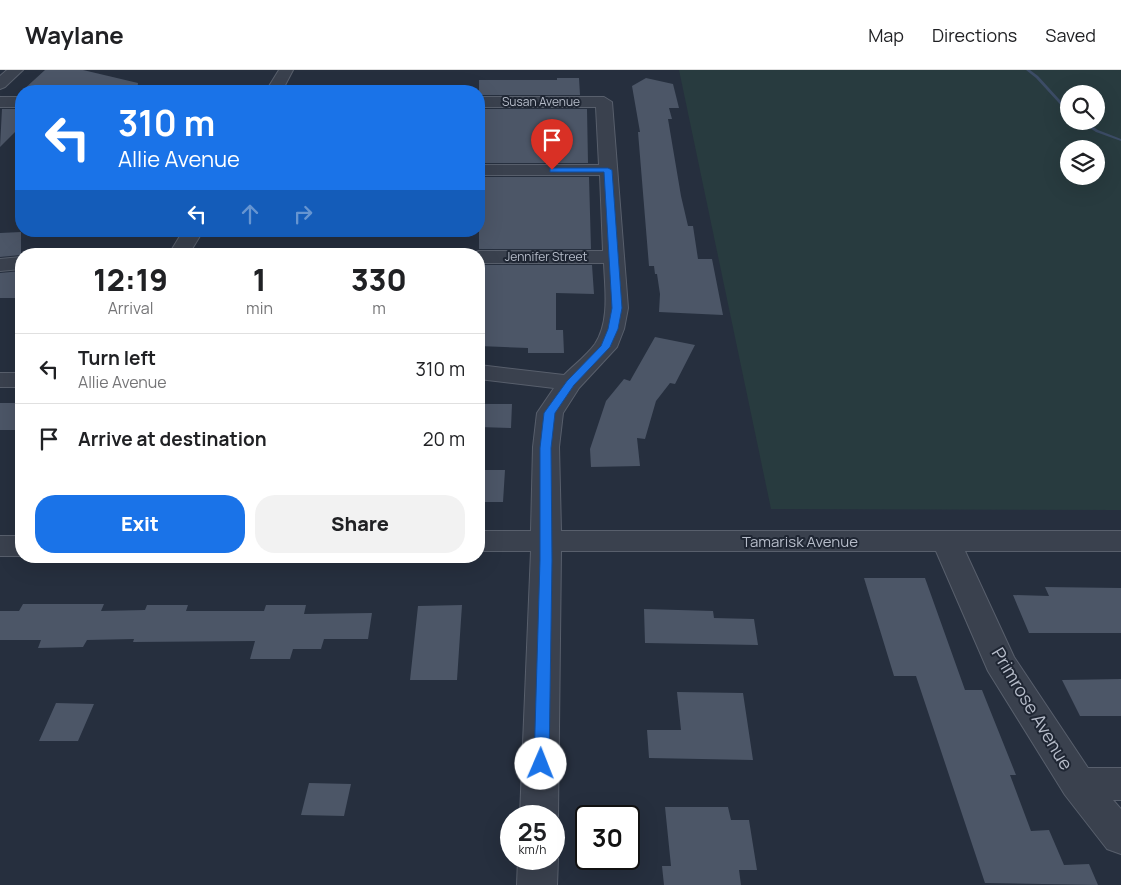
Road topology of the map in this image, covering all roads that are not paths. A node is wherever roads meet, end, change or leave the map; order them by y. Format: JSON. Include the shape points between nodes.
{"nodes":[{"id":1,"x":16,"y":70,"type":"edge"},
{"id":2,"x":286,"y":70,"type":"edge"},
{"id":3,"x":0,"y":84,"type":"edge"},
{"id":4,"x":277,"y":85,"type":"edge"},
{"id":5,"x":0,"y":102,"type":"edge"},
{"id":6,"x":15,"y":102,"type":"edge"},
{"id":7,"x":485,"y":102,"type":"edge"},
{"id":8,"x":485,"y":170,"type":"edge"},
{"id":9,"x":608,"y":170,"type":"junction"},
{"id":10,"x":190,"y":237,"type":"edge"},
{"id":11,"x":183,"y":248,"type":"edge"},
{"id":12,"x":485,"y":257,"type":"edge"},
{"id":13,"x":614,"y":258,"type":"junction"},
{"id":14,"x":15,"y":264,"type":"edge"},
{"id":15,"x":0,"y":265,"type":"edge"},
{"id":16,"x":485,"y":373,"type":"edge"},
{"id":17,"x":0,"y":380,"type":"edge"},
{"id":18,"x":15,"y":380,"type":"edge"},
{"id":19,"x":570,"y":383,"type":"junction"},
{"id":20,"x":546,"y":540,"type":"junction"},
{"id":21,"x":485,"y":541,"type":"edge"},
{"id":22,"x":1121,"y":541,"type":"edge"},
{"id":23,"x":947,"y":543,"type":"junction"},
{"id":24,"x":1078,"y":784,"type":"junction"},
{"id":25,"x":1121,"y":784,"type":"edge"},
{"id":26,"x":539,"y":805,"type":"edge"},
{"id":27,"x":1121,"y":837,"type":"edge"},
{"id":28,"x":538,"y":870,"type":"edge"},
{"id":29,"x":537,"y":885,"type":"edge"}],
"edges":[{"from":1,"to":3,"type":"street"},
{"from":2,"to":4,"type":"street"},
{"from":5,"to":6,"type":"street"},
{"from":7,"to":9,"type":"street","name":"Susan Avenue","via":[[604,102]]},
{"from":8,"to":9,"type":"street"},
{"from":9,"to":13,"type":"street"},
{"from":10,"to":11,"type":"street"},
{"from":12,"to":13,"type":"street","name":"Jennifer Street"},
{"from":13,"to":19,"type":"street","via":[[617,308],[613,329],[605,347]]},
{"from":14,"to":15,"type":"street"},
{"from":16,"to":19,"type":"street"},
{"from":17,"to":18,"type":"street"},
{"from":19,"to":20,"type":"street","via":[[550,413],[546,448]]},
{"from":20,"to":21,"type":"street","name":"Tamarisk Avenue"},
{"from":20,"to":23,"type":"street","name":"Tamarisk Avenue"},
{"from":20,"to":26,"type":"street"},
{"from":22,"to":23,"type":"street","name":"Tamarisk Avenue"},
{"from":23,"to":24,"type":"street","name":"Primrose Avenue","via":[[1000,662]]},
{"from":24,"to":25,"type":"street"},
{"from":24,"to":27,"type":"street","name":"Primrose Avenue"},
{"from":28,"to":29,"type":"street"}]}
